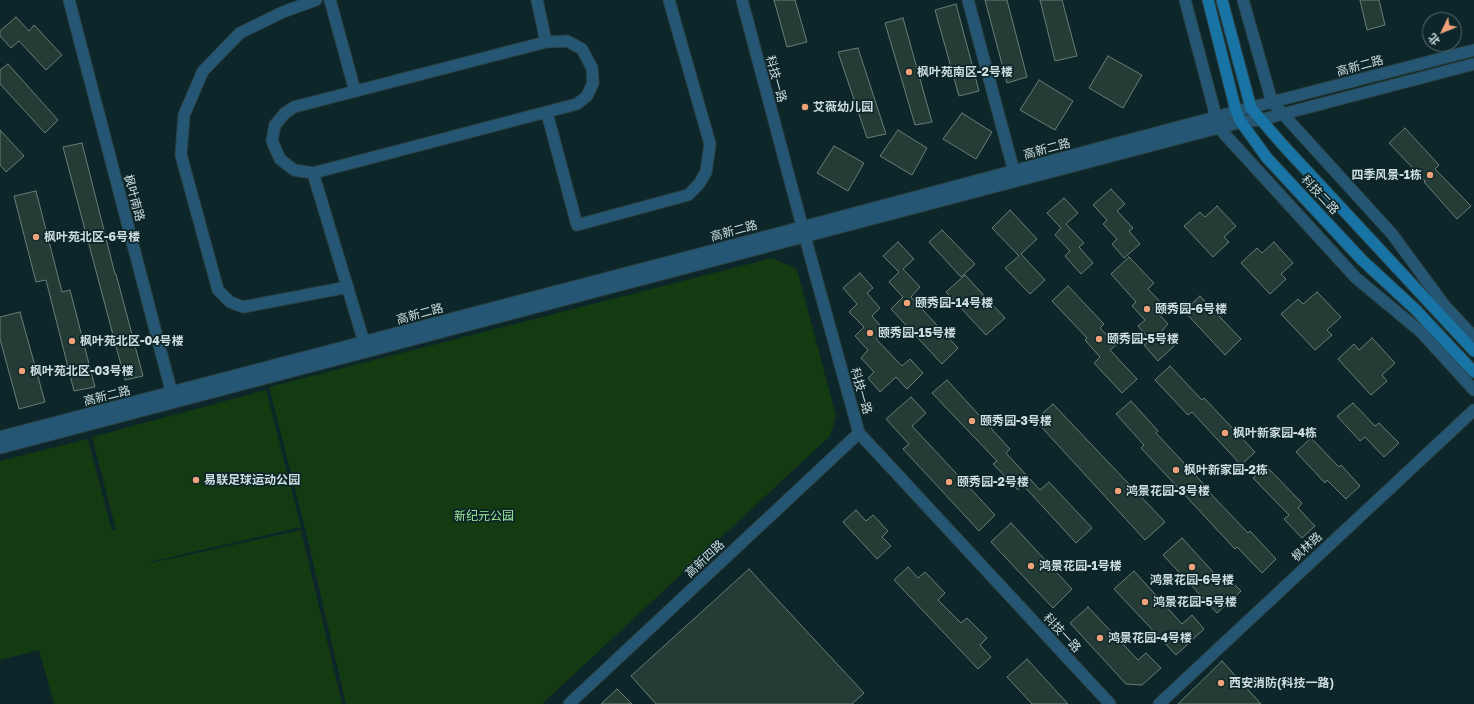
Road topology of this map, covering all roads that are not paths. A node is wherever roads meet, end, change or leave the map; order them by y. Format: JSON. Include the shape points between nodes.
{"nodes":[{"id":1,"x":69,"y":0,"type":"edge"},
{"id":2,"x":316,"y":0,"type":"edge"},
{"id":3,"x":330,"y":0,"type":"edge"},
{"id":4,"x":537,"y":0,"type":"edge"},
{"id":5,"x":669,"y":0,"type":"edge"},
{"id":6,"x":742,"y":0,"type":"edge"},
{"id":7,"x":968,"y":0,"type":"edge"},
{"id":8,"x":1185,"y":0,"type":"edge"},
{"id":9,"x":1208,"y":0,"type":"edge"},
{"id":10,"x":1222,"y":0,"type":"edge"},
{"id":11,"x":1244,"y":0,"type":"edge"},
{"id":12,"x":546,"y":42,"type":"junction"},
{"id":13,"x":1474,"y":50,"type":"edge"},
{"id":14,"x":1474,"y":64,"type":"edge"},
{"id":15,"x":355,"y":91,"type":"junction"},
{"id":16,"x":1272,"y":102,"type":"junction"},
{"id":17,"x":1251,"y":108,"type":"junction"},
{"id":18,"x":1236,"y":112,"type":"junction"},
{"id":19,"x":547,"y":113,"type":"junction"},
{"id":20,"x":1282,"y":114,"type":"junction"},
{"id":21,"x":1260,"y":120,"type":"junction"},
{"id":22,"x":1217,"y":122,"type":"junction"},
{"id":23,"x":1241,"y":122,"type":"junction"},
{"id":24,"x":313,"y":173,"type":"junction"},
{"id":25,"x":1015,"y":176,"type":"junction"},
{"id":26,"x":803,"y":232,"type":"junction"},
{"id":27,"x":348,"y":287,"type":"junction"},
{"id":28,"x":1474,"y":337,"type":"edge"},
{"id":29,"x":364,"y":342,"type":"junction"},
{"id":30,"x":1474,"y":351,"type":"edge"},
{"id":31,"x":1474,"y":372,"type":"edge"},
{"id":32,"x":1474,"y":390,"type":"edge"},
{"id":33,"x":173,"y":398,"type":"junction"},
{"id":34,"x":1474,"y":410,"type":"edge"},
{"id":35,"x":859,"y":433,"type":"junction"},
{"id":36,"x":0,"y":436,"type":"edge"},
{"id":37,"x":0,"y":448,"type":"edge"},
{"id":38,"x":569,"y":704,"type":"edge"},
{"id":39,"x":1110,"y":704,"type":"edge"},
{"id":40,"x":1159,"y":704,"type":"edge"}],
"edges":[{"from":1,"to":33,"type":"street","name":"枫叶南路"},
{"from":2,"to":27,"type":"street","via":[[282,12],[240,33],[203,71],[184,115],[181,155],[218,290],[230,302],[243,307]]},
{"from":3,"to":15,"type":"street"},
{"from":4,"to":12,"type":"street"},
{"from":5,"to":19,"type":"street","via":[[710,144],[706,172],[688,195],[577,225]]},
{"from":6,"to":26,"type":"street","name":"科技一路"},
{"from":7,"to":25,"type":"street"},
{"from":8,"to":22,"type":"street"},
{"from":9,"to":18,"type":"main road","name":"科技二路"},
{"from":10,"to":17,"type":"main road","name":"科技二路"},
{"from":11,"to":16,"type":"street"},
{"from":12,"to":15,"type":"street"},
{"from":12,"to":19,"type":"street","via":[[567,41],[582,49],[592,68],[593,84],[587,96],[577,104]]},
{"from":13,"to":16,"type":"street","name":"高新二路"},
{"from":14,"to":20,"type":"street","name":"高新二路"},
{"from":15,"to":24,"type":"street","via":[[294,107],[284,113],[276,124],[272,141],[280,159],[294,170]]},
{"from":16,"to":17,"type":"street","name":"高新二路"},
{"from":16,"to":20,"type":"street"},
{"from":17,"to":18,"type":"street","name":"高新二路"},
{"from":17,"to":21,"type":"main road","name":"科技二路"},
{"from":18,"to":22,"type":"street","name":"高新二路"},
{"from":18,"to":23,"type":"main road","name":"科技二路"},
{"from":19,"to":24,"type":"street"},
{"from":20,"to":21,"type":"street","name":"高新二路"},
{"from":20,"to":28,"type":"street","via":[[1392,234],[1445,306]]},
{"from":21,"to":23,"type":"street","name":"高新二路"},
{"from":21,"to":30,"type":"main road","name":"科技二路"},
{"from":22,"to":23,"type":"street","name":"高新二路"},
{"from":22,"to":25,"type":"street","name":"高新二路"},
{"from":22,"to":32,"type":"street","via":[[1356,278],[1421,332]]},
{"from":23,"to":31,"type":"main road","name":"科技二路","via":[[1267,158],[1356,254],[1415,309]]},
{"from":24,"to":27,"type":"street"},
{"from":25,"to":26,"type":"street","name":"高新二路"},
{"from":26,"to":29,"type":"street","name":"高新二路"},
{"from":26,"to":33,"type":"street","name":"高新二路"},
{"from":26,"to":35,"type":"street","name":"科技一路"},
{"from":27,"to":29,"type":"street"},
{"from":29,"to":33,"type":"street","name":"高新二路"},
{"from":33,"to":36,"type":"street","name":"高新二路"},
{"from":33,"to":37,"type":"street","name":"高新二路"},
{"from":34,"to":40,"type":"street","name":"枫林路"},
{"from":35,"to":38,"type":"street","name":"高新四路"},
{"from":35,"to":39,"type":"street","name":"科技一路"}]}
